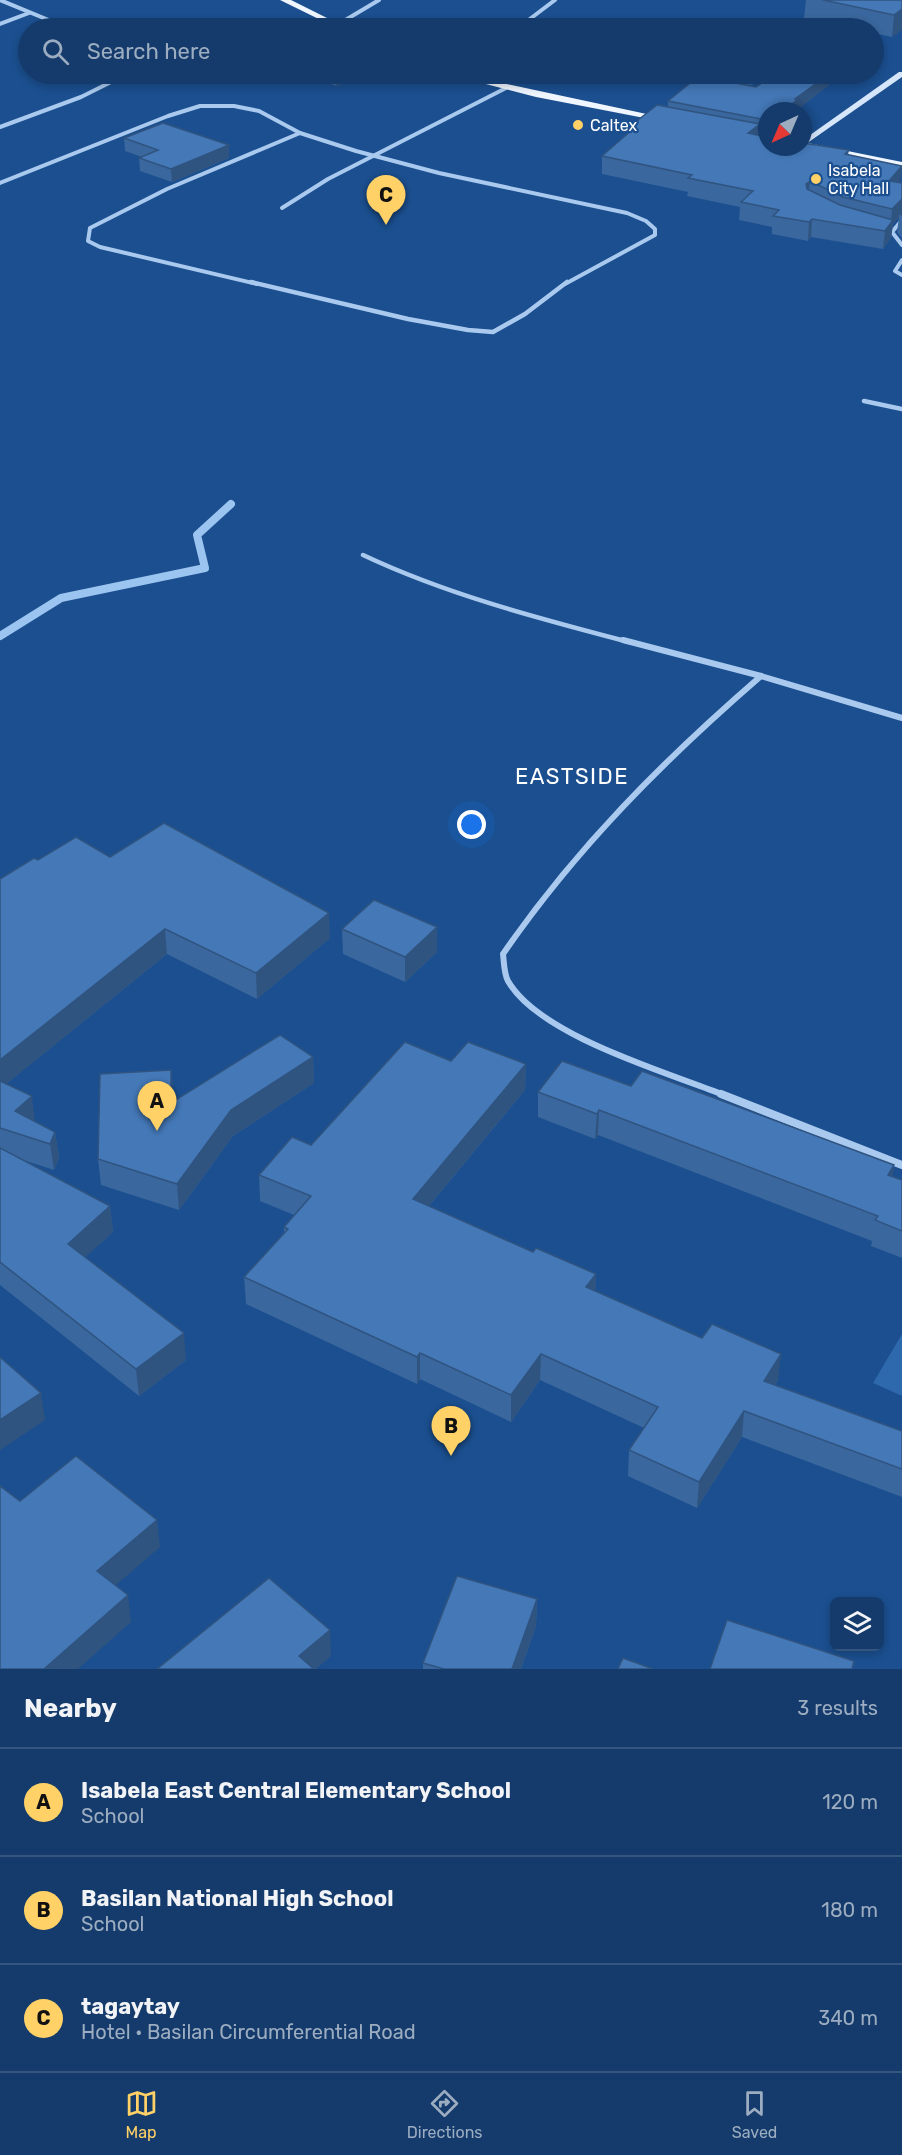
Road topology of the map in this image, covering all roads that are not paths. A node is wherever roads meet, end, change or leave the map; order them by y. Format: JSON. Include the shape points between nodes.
{"nodes":[{"id":1,"x":0,"y":0,"type":"edge"},
{"id":2,"x":284,"y":0,"type":"edge"},
{"id":3,"x":380,"y":0,"type":"edge"},
{"id":4,"x":555,"y":0,"type":"edge"},
{"id":5,"x":29,"y":13,"type":"junction"},
{"id":6,"x":42,"y":18,"type":"edge"},
{"id":7,"x":321,"y":18,"type":"edge"},
{"id":8,"x":353,"y":18,"type":"edge"},
{"id":9,"x":531,"y":18,"type":"edge"},
{"id":10,"x":0,"y":24,"type":"edge"},
{"id":11,"x":902,"y":74,"type":"edge"},
{"id":12,"x":108,"y":84,"type":"edge"},
{"id":13,"x":493,"y":84,"type":"edge"},
{"id":14,"x":506,"y":88,"type":"junction"},
{"id":15,"x":673,"y":120,"type":"edge"},
{"id":16,"x":0,"y":128,"type":"edge"},
{"id":17,"x":300,"y":133,"type":"junction"},
{"id":18,"x":812,"y":139,"type":"edge"},
{"id":19,"x":812,"y":147,"type":"edge"},
{"id":20,"x":374,"y":155,"type":"junction"},
{"id":21,"x":902,"y":165,"type":"edge"},
{"id":22,"x":0,"y":183,"type":"edge"},
{"id":23,"x":282,"y":208,"type":"dead end"},
{"id":24,"x":902,"y":220,"type":"edge"},
{"id":25,"x":882,"y":230,"type":"edge"},
{"id":26,"x":892,"y":232,"type":"junction"},
{"id":27,"x":902,"y":245,"type":"edge"},
{"id":28,"x":902,"y":260,"type":"edge"},
{"id":29,"x":902,"y":275,"type":"edge"},
{"id":30,"x":864,"y":401,"type":"dead end"},
{"id":31,"x":902,"y":409,"type":"edge"},
{"id":32,"x":363,"y":555,"type":"dead end"},
{"id":33,"x":761,"y":676,"type":"junction"},
{"id":34,"x":902,"y":718,"type":"edge"},
{"id":35,"x":902,"y":1165,"type":"edge"}],
"edges":[{"from":1,"to":5,"type":"street"},
{"from":2,"to":7,"type":"main road"},
{"from":3,"to":8,"type":"street"},
{"from":4,"to":9,"type":"street"},
{"from":5,"to":6,"type":"street"},
{"from":5,"to":10,"type":"street"},
{"from":11,"to":18,"type":"street"},
{"from":12,"to":16,"type":"street","via":[[75,101]]},
{"from":13,"to":14,"type":"main road"},
{"from":14,"to":15,"type":"main road"},
{"from":14,"to":20,"type":"street"},
{"from":17,"to":20,"type":"street"},
{"from":17,"to":20,"type":"street","via":[[167,189],[90,228],[88,241],[408,319],[493,332],[525,314],[574,277],[654,235],[655,229],[646,221],[627,213],[439,173]]},
{"from":17,"to":22,"type":"street","via":[[259,111],[200,106]]},
{"from":19,"to":21,"type":"main road"},
{"from":20,"to":23,"type":"street"},
{"from":24,"to":26,"type":"street"},
{"from":25,"to":26,"type":"street"},
{"from":26,"to":27,"type":"street"},
{"from":28,"to":29,"type":"street","via":[[896,271]]},
{"from":30,"to":31,"type":"street"},
{"from":32,"to":33,"type":"street","via":[[412,578],[529,616]]},
{"from":33,"to":34,"type":"street"},
{"from":33,"to":35,"type":"street","via":[[636,789],[532,910],[504,954],[507,979],[524,1002],[575,1037]]}]}
